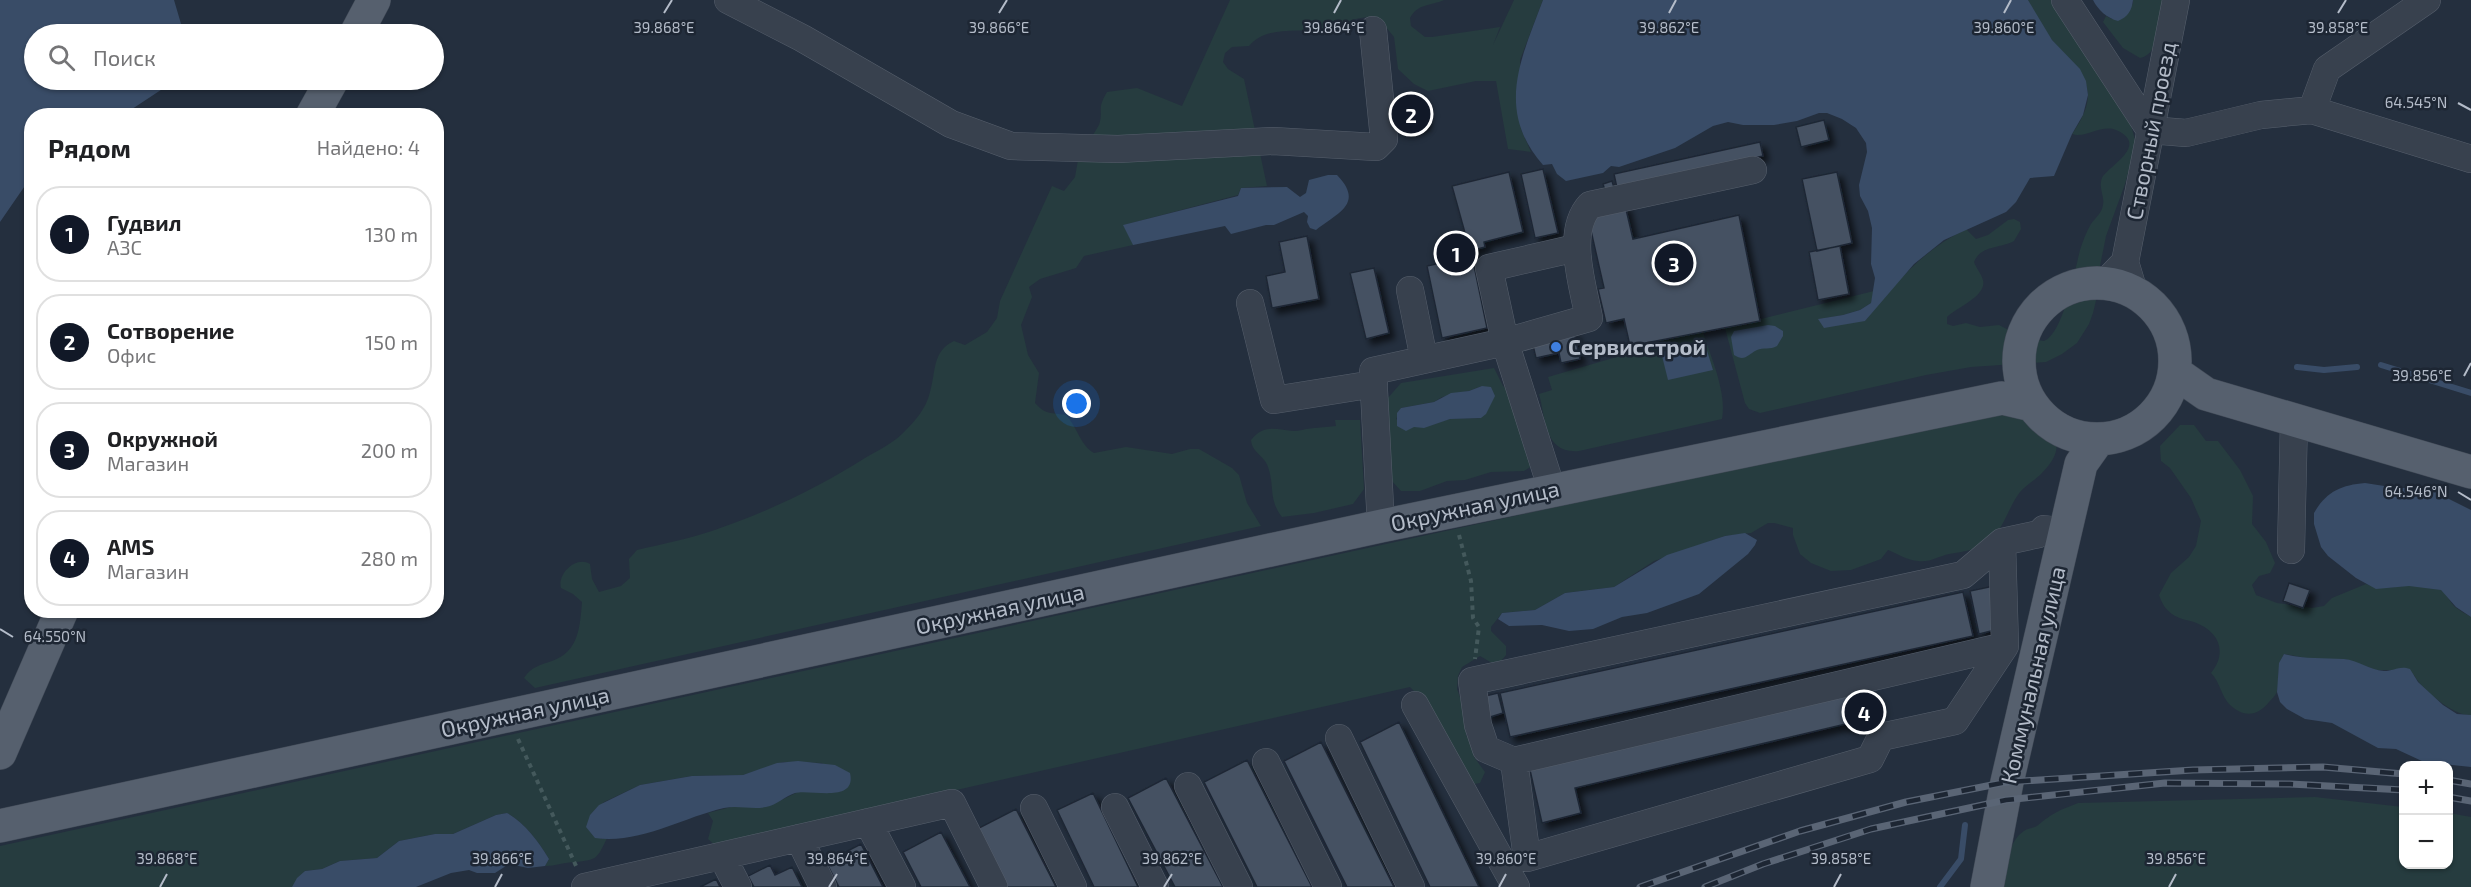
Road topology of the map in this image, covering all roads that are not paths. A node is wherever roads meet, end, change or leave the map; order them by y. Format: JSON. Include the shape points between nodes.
{"nodes":[{"id":1,"x":375,"y":0,"type":"edge"},
{"id":2,"x":728,"y":0,"type":"edge"},
{"id":3,"x":2065,"y":0,"type":"edge"},
{"id":4,"x":2176,"y":0,"type":"edge"},
{"id":5,"x":2427,"y":0,"type":"edge"},
{"id":6,"x":362,"y":24,"type":"edge"},
{"id":7,"x":1373,"y":30,"type":"dead end"},
{"id":8,"x":326,"y":90,"type":"edge"},
{"id":9,"x":316,"y":108,"type":"edge"},
{"id":10,"x":2312,"y":110,"type":"junction"},
{"id":11,"x":2150,"y":130,"type":"junction"},
{"id":12,"x":2471,"y":159,"type":"edge"},
{"id":13,"x":1752,"y":170,"type":"dead end"},
{"id":14,"x":1576,"y":248,"type":"junction"},
{"id":15,"x":2121,"y":279,"type":"junction"},
{"id":16,"x":1410,"y":290,"type":"dead end"},
{"id":17,"x":1250,"y":303,"type":"dead end"},
{"id":18,"x":1504,"y":342,"type":"junction"},
{"id":19,"x":1424,"y":359,"type":"junction"},
{"id":20,"x":1374,"y":384,"type":"junction"},
{"id":21,"x":2171,"y":386,"type":"junction"},
{"id":22,"x":2018,"y":394,"type":"junction"},
{"id":23,"x":2294,"y":420,"type":"junction"},
{"id":24,"x":2083,"y":446,"type":"junction"},
{"id":25,"x":2471,"y":472,"type":"edge"},
{"id":26,"x":1552,"y":490,"type":"junction"},
{"id":27,"x":1381,"y":526,"type":"junction"},
{"id":28,"x":2066,"y":532,"type":"junction"},
{"id":29,"x":2002,"y":542,"type":"junction"},
{"id":30,"x":2291,"y":550,"type":"dead end"},
{"id":31,"x":59,"y":618,"type":"edge"},
{"id":32,"x":2005,"y":646,"type":"junction"},
{"id":33,"x":1415,"y":705,"type":"dead end"},
{"id":34,"x":1339,"y":738,"type":"dead end"},
{"id":35,"x":0,"y":753,"type":"edge"},
{"id":36,"x":1514,"y":761,"type":"junction"},
{"id":37,"x":1266,"y":762,"type":"dead end"},
{"id":38,"x":1188,"y":786,"type":"dead end"},
{"id":39,"x":1115,"y":807,"type":"dead end"},
{"id":40,"x":1034,"y":808,"type":"dead end"},
{"id":41,"x":868,"y":822,"type":"junction"},
{"id":42,"x":0,"y":826,"type":"edge"},
{"id":43,"x":799,"y":838,"type":"junction"},
{"id":44,"x":722,"y":856,"type":"junction"},
{"id":45,"x":648,"y":880,"type":"edge"},
{"id":46,"x":585,"y":887,"type":"edge"},
{"id":47,"x":738,"y":887,"type":"edge"},
{"id":48,"x":823,"y":887,"type":"edge"},
{"id":49,"x":902,"y":887,"type":"edge"},
{"id":50,"x":994,"y":887,"type":"edge"},
{"id":51,"x":1073,"y":887,"type":"edge"},
{"id":52,"x":1155,"y":887,"type":"edge"},
{"id":53,"x":1239,"y":887,"type":"edge"},
{"id":54,"x":1328,"y":887,"type":"edge"},
{"id":55,"x":1411,"y":887,"type":"edge"},
{"id":56,"x":1516,"y":887,"type":"edge"},
{"id":57,"x":1987,"y":887,"type":"edge"}],
"edges":[{"from":1,"to":6,"type":"main road"},
{"from":2,"to":7,"type":"street","via":[[951,124],[1011,146],[1118,149],[1273,141],[1376,147],[1384,139]]},
{"from":3,"to":11,"type":"street"},
{"from":4,"to":11,"type":"street","name":"Створный проезд"},
{"from":5,"to":10,"type":"street","via":[[2326,69]]},
{"from":8,"to":9,"type":"main road"},
{"from":10,"to":11,"type":"street","via":[[2261,115],[2186,133]]},
{"from":10,"to":12,"type":"street"},
{"from":11,"to":15,"type":"street","name":"Створный проезд"},
{"from":13,"to":14,"type":"street","via":[[1590,205],[1584,211]]},
{"from":14,"to":18,"type":"street","via":[[1589,318]]},
{"from":14,"to":18,"type":"street","via":[[1489,268]]},
{"from":15,"to":21,"type":"main road","via":[[2166,322],[2175,346]]},
{"from":15,"to":22,"type":"main road","via":[[2075,285],[2052,297],[2034,314],[2022,337]]},
{"from":16,"to":19,"type":"street"},
{"from":17,"to":20,"type":"street","via":[[1274,400]]},
{"from":18,"to":19,"type":"street"},
{"from":18,"to":26,"type":"street"},
{"from":19,"to":20,"type":"street","via":[[1373,371]]},
{"from":20,"to":27,"type":"street"},
{"from":21,"to":23,"type":"main road"},
{"from":21,"to":24,"type":"main road","via":[[2151,420],[2129,434]]},
{"from":22,"to":24,"type":"main road","via":[[2053,427]]},
{"from":22,"to":26,"type":"main road","name":"Окружная улица"},
{"from":23,"to":25,"type":"main road"},
{"from":23,"to":30,"type":"street"},
{"from":24,"to":28,"type":"main road","name":"Коммунальная улица"},
{"from":26,"to":27,"type":"main road","name":"Окружная улица"},
{"from":27,"to":42,"type":"main road","name":"Окружная улица"},
{"from":28,"to":29,"type":"street","via":[[2044,529],[2039,534]]},
{"from":28,"to":57,"type":"main road","name":"Коммунальная улица","via":[[2007,782]]},
{"from":29,"to":32,"type":"street"},
{"from":29,"to":36,"type":"street","via":[[1964,575],[1472,681],[1486,749]]},
{"from":31,"to":35,"type":"main road"},
{"from":32,"to":36,"type":"street"},
{"from":32,"to":36,"type":"street","via":[[1955,721],[1881,737],[1870,759],[1527,858]]},
{"from":33,"to":56,"type":"street"},
{"from":34,"to":55,"type":"street"},
{"from":37,"to":54,"type":"street"},
{"from":38,"to":53,"type":"street"},
{"from":39,"to":52,"type":"street"},
{"from":40,"to":51,"type":"street"},
{"from":41,"to":43,"type":"street"},
{"from":41,"to":49,"type":"street"},
{"from":41,"to":50,"type":"street","via":[[952,803]]},
{"from":43,"to":44,"type":"street"},
{"from":43,"to":48,"type":"street"},
{"from":44,"to":45,"type":"street"},
{"from":44,"to":47,"type":"street"},
{"from":45,"to":46,"type":"street"}]}
